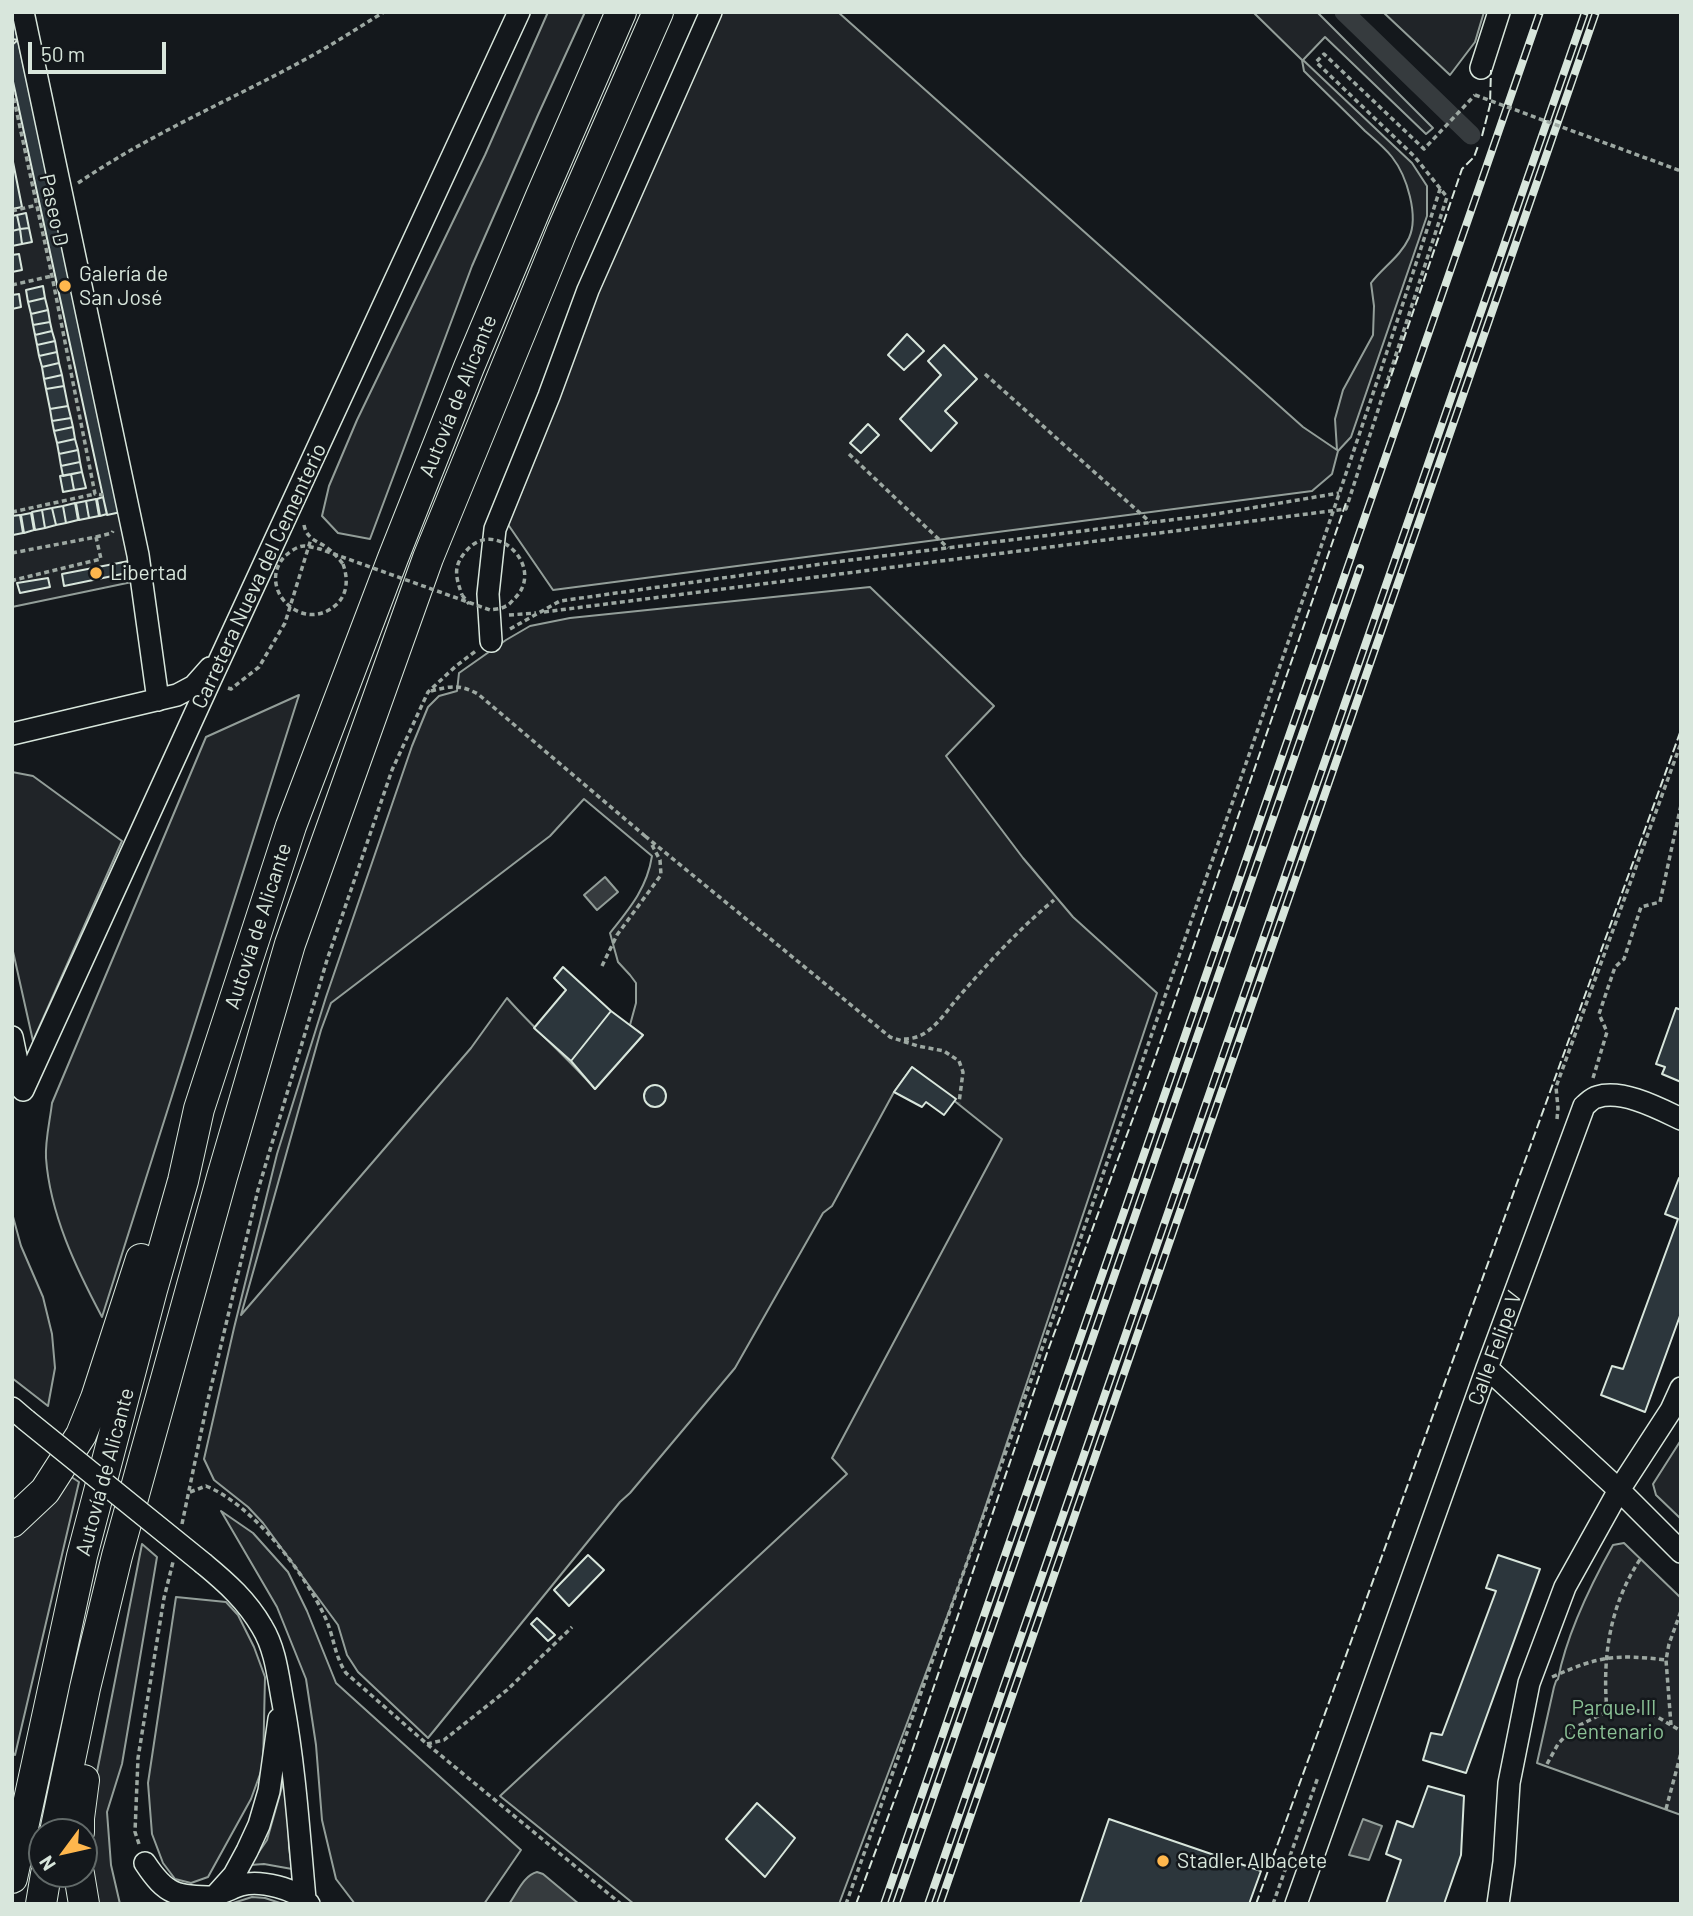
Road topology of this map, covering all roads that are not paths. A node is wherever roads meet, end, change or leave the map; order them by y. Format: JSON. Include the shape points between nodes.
{"nodes":[{"id":1,"x":23,"y":12,"type":"edge"},
{"id":2,"x":519,"y":12,"type":"edge"},
{"id":3,"x":621,"y":12,"type":"edge"},
{"id":4,"x":658,"y":12,"type":"edge"},
{"id":5,"x":711,"y":12,"type":"edge"},
{"id":6,"x":1500,"y":12,"type":"edge"},
{"id":7,"x":1481,"y":68,"type":"dead end"},
{"id":8,"x":491,"y":641,"type":"road end"},
{"id":9,"x":220,"y":660,"type":"junction"},
{"id":10,"x":158,"y":699,"type":"junction"},
{"id":11,"x":12,"y":734,"type":"edge"},
{"id":12,"x":12,"y":1037,"type":"edge"},
{"id":13,"x":199,"y":1108,"type":"junction"},
{"id":14,"x":1681,"y":1119,"type":"edge"},
{"id":15,"x":1487,"y":1368,"type":"junction"},
{"id":16,"x":1681,"y":1388,"type":"edge"},
{"id":17,"x":19,"y":1414,"type":"edge"},
{"id":18,"x":1619,"y":1490,"type":"junction"},
{"id":19,"x":12,"y":1522,"type":"edge"},
{"id":20,"x":1681,"y":1552,"type":"edge"},
{"id":21,"x":85,"y":1688,"type":"junction"},
{"id":22,"x":282,"y":1699,"type":"junction"},
{"id":23,"x":58,"y":1818,"type":"edge"},
{"id":24,"x":79,"y":1818,"type":"edge"},
{"id":25,"x":12,"y":1878,"type":"edge"},
{"id":26,"x":213,"y":1898,"type":"edge"},
{"id":27,"x":307,"y":1902,"type":"edge"},
{"id":28,"x":161,"y":1904,"type":"edge"},
{"id":29,"x":1296,"y":1904,"type":"edge"},
{"id":30,"x":1498,"y":1904,"type":"edge"}],
"edges":[{"from":1,"to":10,"type":"street","via":[[138,555]]},
{"from":2,"to":9,"type":"street","name":"Carretera Nueva del Cementerio"},
{"from":3,"to":13,"type":"highway","name":"Autovía de Alicante","via":[[535,208],[383,583],[291,826]]},
{"from":4,"to":21,"type":"highway","name":"Autovía de Alicante","via":[[428,558],[290,944],[222,1177]]},
{"from":5,"to":8,"type":"street","via":[[588,290],[495,529],[488,594]]},
{"from":6,"to":7,"type":"street"},
{"from":9,"to":10,"type":"street","via":[[194,686]]},
{"from":9,"to":12,"type":"street","name":"Carretera Nueva del Cementerio","via":[[23,1090]]},
{"from":10,"to":11,"type":"street"},
{"from":13,"to":19,"type":"highway","via":[[169,1172],[81,1435],[45,1491]]},
{"from":13,"to":25,"type":"highway","name":"Autovía de Alicante","via":[[82,1556]]},
{"from":14,"to":15,"type":"street","name":"Calle Felipe V","via":[[1615,1094],[1595,1097],[1584,1106]]},
{"from":15,"to":18,"type":"street"},
{"from":15,"to":29,"type":"street","name":"Calle Felipe V"},
{"from":16,"to":18,"type":"street"},
{"from":17,"to":22,"type":"street","bridge":true,"via":[[247,1603],[272,1648]]},
{"from":18,"to":20,"type":"street"},
{"from":18,"to":30,"type":"street","via":[[1565,1587],[1529,1683],[1509,1783]]},
{"from":21,"to":23,"type":"highway","name":"Autovía de Alicante"},
{"from":21,"to":24,"type":"highway","via":[[89,1749]]},
{"from":22,"to":26,"type":"street","via":[[270,1791],[259,1825],[234,1875]]},
{"from":22,"to":27,"type":"street"},
{"from":26,"to":27,"type":"street","via":[[242,1884],[277,1885]]},
{"from":26,"to":28,"type":"street","via":[[175,1893],[160,1885],[145,1863]]}]}
